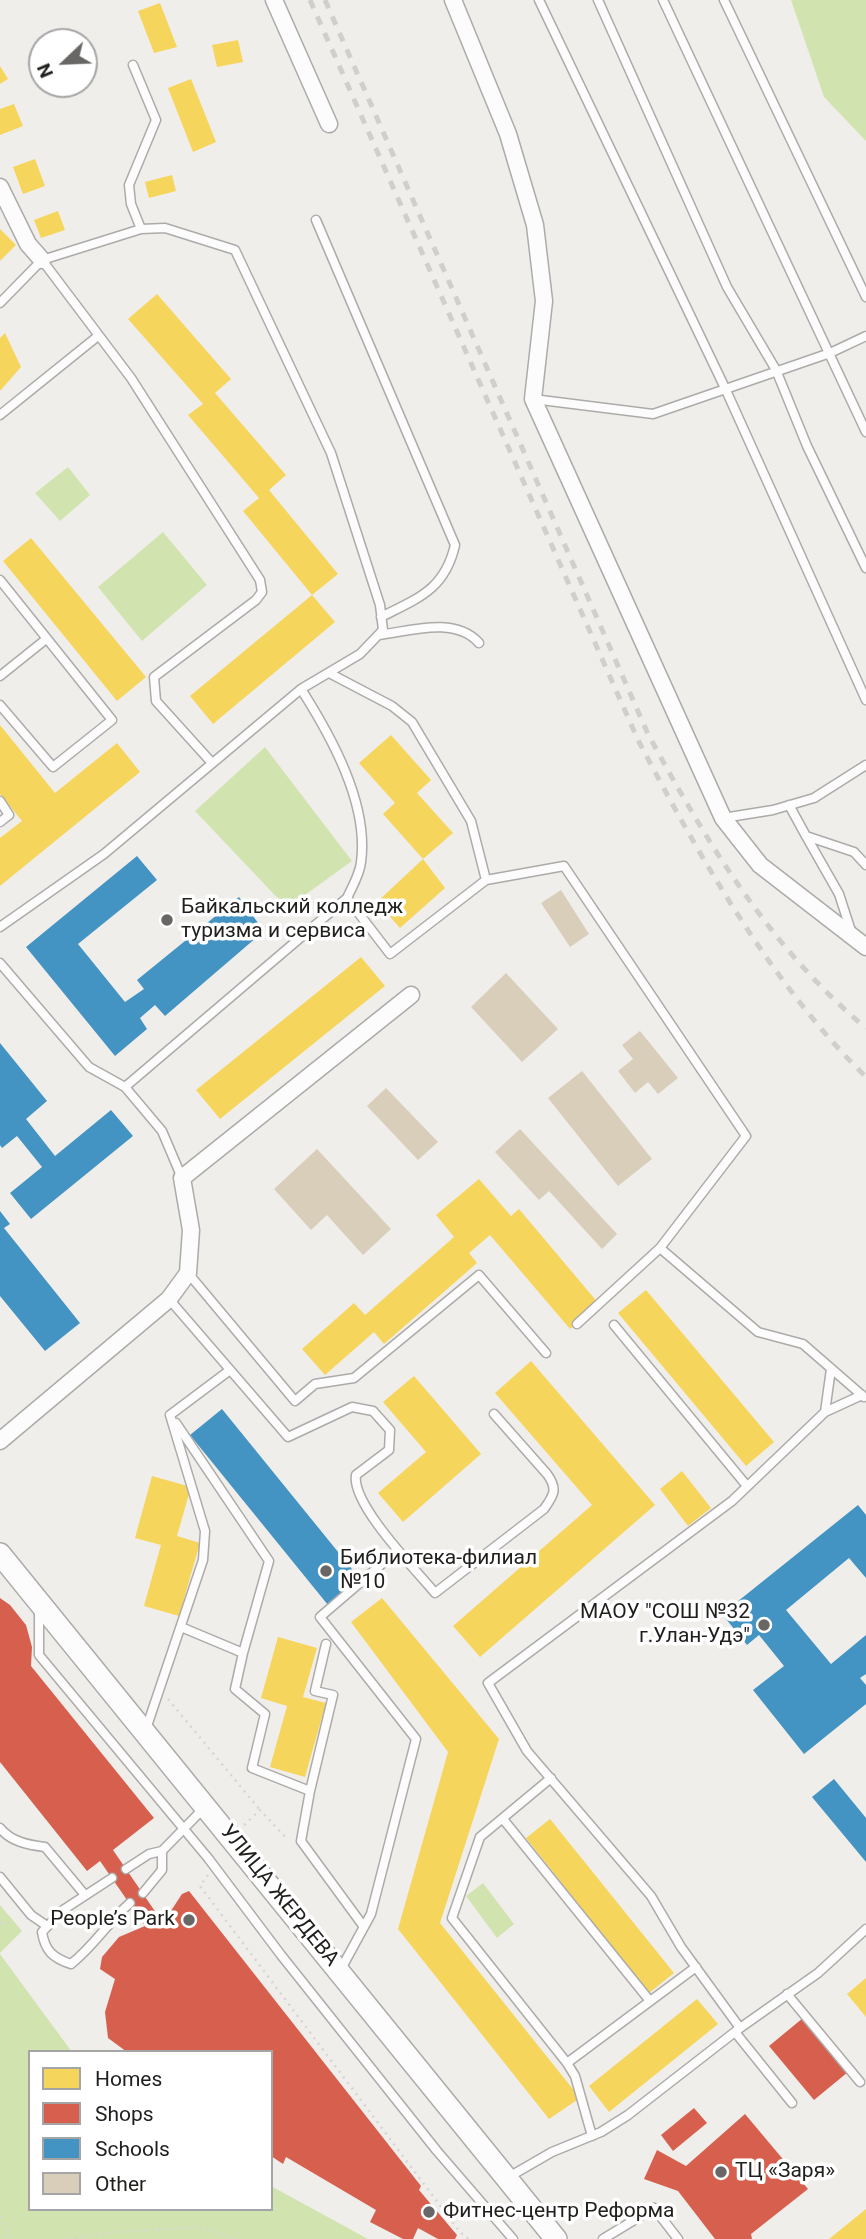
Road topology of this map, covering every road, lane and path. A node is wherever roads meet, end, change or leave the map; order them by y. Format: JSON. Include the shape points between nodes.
{"nodes":[{"id":1,"x":274,"y":0,"type":"edge"},
{"id":2,"x":540,"y":0,"type":"edge"},
{"id":3,"x":598,"y":0,"type":"edge"},
{"id":4,"x":663,"y":0,"type":"edge"},
{"id":5,"x":724,"y":0,"type":"edge"},
{"id":6,"x":455,"y":1,"type":"edge"},
{"id":7,"x":133,"y":65,"type":"dead end"},
{"id":8,"x":329,"y":124,"type":"dead end"},
{"id":9,"x":0,"y":187,"type":"edge"},
{"id":10,"x":316,"y":220,"type":"dead end"},
{"id":11,"x":141,"y":229,"type":"junction"},
{"id":12,"x":41,"y":260,"type":"junction"},
{"id":13,"x":866,"y":297,"type":"edge"},
{"id":14,"x":0,"y":303,"type":"edge"},
{"id":15,"x":98,"y":336,"type":"junction"},
{"id":16,"x":866,"y":336,"type":"edge"},
{"id":17,"x":830,"y":353,"type":"junction"},
{"id":18,"x":776,"y":370,"type":"junction"},
{"id":19,"x":724,"y":388,"type":"junction"},
{"id":20,"x":533,"y":399,"type":"junction"},
{"id":21,"x":0,"y":415,"type":"edge"},
{"id":22,"x":866,"y":432,"type":"edge"},
{"id":23,"x":866,"y":568,"type":"edge"},
{"id":24,"x":0,"y":579,"type":"edge"},
{"id":25,"x":382,"y":617,"type":"junction"},
{"id":26,"x":379,"y":635,"type":"junction"},
{"id":27,"x":45,"y":640,"type":"junction"},
{"id":28,"x":479,"y":643,"type":"dead end"},
{"id":29,"x":329,"y":673,"type":"junction"},
{"id":30,"x":0,"y":676,"type":"edge"},
{"id":31,"x":300,"y":689,"type":"junction"},
{"id":32,"x":866,"y":700,"type":"edge"},
{"id":33,"x":0,"y":705,"type":"edge"},
{"id":34,"x":212,"y":763,"type":"junction"},
{"id":35,"x":866,"y":765,"type":"edge"},
{"id":36,"x":0,"y":801,"type":"edge"},
{"id":37,"x":789,"y":806,"type":"junction"},
{"id":38,"x":723,"y":818,"type":"junction"},
{"id":39,"x":0,"y":821,"type":"edge"},
{"id":40,"x":806,"y":836,"type":"junction"},
{"id":41,"x":866,"y":865,"type":"edge"},
{"id":42,"x":486,"y":880,"type":"junction"},
{"id":43,"x":347,"y":898,"type":"junction"},
{"id":44,"x":0,"y":927,"type":"edge"},
{"id":45,"x":852,"y":935,"type":"junction"},
{"id":46,"x":866,"y":947,"type":"edge"},
{"id":47,"x":0,"y":963,"type":"edge"},
{"id":48,"x":411,"y":995,"type":"dead end"},
{"id":49,"x":125,"y":1087,"type":"junction"},
{"id":50,"x":182,"y":1178,"type":"junction"},
{"id":51,"x":660,"y":1248,"type":"junction"},
{"id":52,"x":188,"y":1273,"type":"junction"},
{"id":53,"x":169,"y":1299,"type":"junction"},
{"id":54,"x":577,"y":1324,"type":"dead end"},
{"id":55,"x":614,"y":1325,"type":"dead end"},
{"id":56,"x":546,"y":1353,"type":"dead end"},
{"id":57,"x":831,"y":1369,"type":"junction"},
{"id":58,"x":230,"y":1370,"type":"junction"},
{"id":59,"x":864,"y":1397,"type":"edge"},
{"id":60,"x":825,"y":1412,"type":"junction"},
{"id":61,"x":494,"y":1414,"type":"dead end"},
{"id":62,"x":170,"y":1415,"type":"junction"},
{"id":63,"x":0,"y":1441,"type":"edge"},
{"id":64,"x":747,"y":1486,"type":"junction"},
{"id":65,"x":0,"y":1554,"type":"edge"},
{"id":66,"x":383,"y":1563,"type":"dead end"},
{"id":67,"x":39,"y":1603,"type":"junction"},
{"id":68,"x":181,"y":1627,"type":"junction"},
{"id":69,"x":326,"y":1644,"type":"dead end"},
{"id":70,"x":243,"y":1653,"type":"junction"},
{"id":71,"x":160,"y":1689,"type":"junction"},
{"id":72,"x":145,"y":1732,"type":"junction"},
{"id":73,"x":551,"y":1778,"type":"junction"},
{"id":74,"x":310,"y":1791,"type":"junction"},
{"id":75,"x":206,"y":1806,"type":"junction"},
{"id":76,"x":260,"y":1810,"type":"dead end"},
{"id":77,"x":503,"y":1819,"type":"junction"},
{"id":78,"x":0,"y":1828,"type":"edge"},
{"id":79,"x":182,"y":1828,"type":"junction"},
{"id":80,"x":162,"y":1850,"type":"junction"},
{"id":81,"x":126,"y":1869,"type":"dead end"},
{"id":82,"x":0,"y":1877,"type":"edge"},
{"id":83,"x":112,"y":1878,"type":"dead end"},
{"id":84,"x":143,"y":1893,"type":"dead end"},
{"id":85,"x":85,"y":1895,"type":"junction"},
{"id":86,"x":130,"y":1903,"type":"dead end"},
{"id":87,"x":0,"y":1923,"type":"edge"},
{"id":88,"x":14,"y":1923,"type":"dead end"},
{"id":89,"x":47,"y":1926,"type":"junction"},
{"id":90,"x":364,"y":1927,"type":"junction"},
{"id":91,"x":866,"y":1929,"type":"edge"},
{"id":92,"x":695,"y":1967,"type":"junction"},
{"id":93,"x":340,"y":1972,"type":"junction"},
{"id":94,"x":787,"y":1994,"type":"junction"},
{"id":95,"x":650,"y":2001,"type":"junction"},
{"id":96,"x":738,"y":2030,"type":"junction"},
{"id":97,"x":567,"y":2063,"type":"junction"},
{"id":98,"x":860,"y":2082,"type":"dead end"},
{"id":99,"x":792,"y":2103,"type":"dead end"},
{"id":100,"x":592,"y":2136,"type":"junction"},
{"id":101,"x":507,"y":2178,"type":"junction"},
{"id":102,"x":0,"y":2217,"type":"edge"},
{"id":103,"x":8,"y":2239,"type":"edge"},
{"id":104,"x":68,"y":2239,"type":"edge"},
{"id":105,"x":235,"y":2239,"type":"edge"},
{"id":106,"x":513,"y":2239,"type":"edge"},
{"id":107,"x":556,"y":2239,"type":"edge"},
{"id":108,"x":603,"y":2239,"type":"edge"},
{"id":109,"x":678,"y":2239,"type":"edge"}],
"edges":[{"from":1,"to":8,"type":"street"},
{"from":2,"to":19,"type":"lane"},
{"from":3,"to":18,"type":"lane","via":[[727,287]]},
{"from":4,"to":17,"type":"lane"},
{"from":5,"to":13,"type":"lane"},
{"from":6,"to":20,"type":"street","via":[[508,134],[535,225],[544,301]]},
{"from":7,"to":11,"type":"lane","via":[[156,120],[129,185]]},
{"from":9,"to":12,"type":"street"},
{"from":10,"to":25,"type":"lane","via":[[456,545],[450,568],[438,583]]},
{"from":11,"to":12,"type":"lane"},
{"from":11,"to":25,"type":"lane","via":[[165,228],[234,250],[331,453]]},
{"from":12,"to":14,"type":"lane"},
{"from":12,"to":15,"type":"lane"},
{"from":15,"to":21,"type":"lane"},
{"from":15,"to":34,"type":"lane","via":[[131,378],[260,580],[262,592],[256,600],[154,677],[156,701]]},
{"from":16,"to":17,"type":"lane"},
{"from":17,"to":18,"type":"lane"},
{"from":17,"to":22,"type":"lane"},
{"from":18,"to":19,"type":"lane"},
{"from":18,"to":23,"type":"lane"},
{"from":19,"to":20,"type":"lane","via":[[653,414]]},
{"from":19,"to":32,"type":"lane"},
{"from":20,"to":38,"type":"street"},
{"from":24,"to":27,"type":"lane"},
{"from":25,"to":26,"type":"lane"},
{"from":26,"to":28,"type":"lane","via":[[450,627],[471,634]]},
{"from":26,"to":29,"type":"lane","via":[[360,654]]},
{"from":27,"to":30,"type":"lane"},
{"from":27,"to":33,"type":"lane","via":[[112,720],[53,767]]},
{"from":29,"to":31,"type":"lane"},
{"from":29,"to":42,"type":"lane","via":[[392,706],[412,722],[471,821]]},
{"from":31,"to":34,"type":"lane"},
{"from":31,"to":43,"type":"lane","via":[[326,728],[361,824],[362,864]]},
{"from":34,"to":44,"type":"lane","via":[[104,855]]},
{"from":35,"to":37,"type":"lane","via":[[814,798]]},
{"from":36,"to":39,"type":"lane","via":[[9,815]]},
{"from":37,"to":38,"type":"lane"},
{"from":37,"to":40,"type":"lane"},
{"from":38,"to":45,"type":"street","via":[[760,865]]},
{"from":40,"to":41,"type":"lane","via":[[853,852]]},
{"from":40,"to":45,"type":"lane","via":[[839,894]]},
{"from":42,"to":43,"type":"lane","via":[[390,954]]},
{"from":42,"to":51,"type":"lane","via":[[564,866],[746,1136]]},
{"from":43,"to":49,"type":"lane"},
{"from":45,"to":46,"type":"street"},
{"from":47,"to":49,"type":"lane","via":[[89,1067]]},
{"from":48,"to":50,"type":"street"},
{"from":49,"to":50,"type":"lane","via":[[162,1131]]},
{"from":50,"to":52,"type":"street","via":[[191,1230]]},
{"from":51,"to":54,"type":"lane"},
{"from":51,"to":57,"type":"lane","via":[[758,1332],[803,1344]]},
{"from":52,"to":53,"type":"street"},
{"from":52,"to":56,"type":"lane","via":[[295,1401],[316,1384],[354,1378],[479,1275]]},
{"from":53,"to":58,"type":"lane"},
{"from":53,"to":63,"type":"street"},
{"from":55,"to":64,"type":"lane"},
{"from":57,"to":59,"type":"lane"},
{"from":57,"to":60,"type":"lane"},
{"from":58,"to":61,"type":"lane","via":[[288,1437],[352,1408],[373,1411],[390,1430],[389,1450],[356,1475],[355,1485],[372,1516],[435,1593],[544,1509],[555,1494],[547,1474]]},
{"from":58,"to":62,"type":"lane"},
{"from":59,"to":60,"type":"lane"},
{"from":60,"to":64,"type":"lane"},
{"from":62,"to":68,"type":"lane","via":[[205,1531],[203,1560]]},
{"from":62,"to":70,"type":"lane","via":[[268,1561]]},
{"from":64,"to":73,"type":"lane","via":[[665,1553],[488,1683],[527,1751]]},
{"from":65,"to":67,"type":"main road","name":"УЛИЦА ЖЕРДЕВА"},
{"from":66,"to":90,"type":"lane","via":[[320,1617],[416,1739]]},
{"from":67,"to":72,"type":"main road","name":"УЛИЦА ЖЕРДЕВА"},
{"from":67,"to":79,"type":"lane","via":[[39,1656]]},
{"from":68,"to":70,"type":"lane"},
{"from":68,"to":71,"type":"lane"},
{"from":69,"to":74,"type":"lane","via":[[315,1691],[333,1695]]},
{"from":70,"to":74,"type":"lane","via":[[235,1689],[265,1714],[252,1768]]},
{"from":71,"to":72,"type":"lane"},
{"from":71,"to":76,"type":"path"},
{"from":72,"to":75,"type":"main road","name":"УЛИЦА ЖЕРДЕВА"},
{"from":73,"to":77,"type":"lane"},
{"from":73,"to":92,"type":"lane","via":[[652,1896]]},
{"from":74,"to":90,"type":"lane","via":[[301,1842]]},
{"from":75,"to":79,"type":"lane"},
{"from":75,"to":93,"type":"main road","name":"УЛИЦА ЖЕРДЕВА"},
{"from":77,"to":95,"type":"lane"},
{"from":77,"to":97,"type":"lane","via":[[480,1837],[452,1918]]},
{"from":78,"to":85,"type":"lane","via":[[6,1836],[45,1847]]},
{"from":79,"to":80,"type":"lane"},
{"from":79,"to":106,"type":"lane","via":[[419,2130]]},
{"from":80,"to":81,"type":"lane"},
{"from":80,"to":84,"type":"lane","via":[[162,1870]]},
{"from":82,"to":89,"type":"lane","via":[[31,1915]]},
{"from":83,"to":85,"type":"lane"},
{"from":85,"to":89,"type":"lane"},
{"from":86,"to":89,"type":"lane","via":[[71,1964],[55,1959],[44,1945],[42,1932]]},
{"from":87,"to":88,"type":"path"},
{"from":90,"to":93,"type":"lane"},
{"from":91,"to":94,"type":"lane"},
{"from":92,"to":95,"type":"lane"},
{"from":92,"to":96,"type":"lane"},
{"from":93,"to":101,"type":"main road","name":"УЛИЦА ЖЕРДЕВА"},
{"from":94,"to":96,"type":"lane"},
{"from":94,"to":98,"type":"lane"},
{"from":95,"to":97,"type":"lane"},
{"from":96,"to":99,"type":"lane"},
{"from":96,"to":100,"type":"lane","via":[[664,2090]]},
{"from":97,"to":100,"type":"lane"},
{"from":100,"to":101,"type":"lane"},
{"from":101,"to":107,"type":"main road","name":"УЛИЦА ЖЕРДЕВА"},
{"from":102,"to":103,"type":"path"},
{"from":104,"to":105,"type":"path","via":[[200,2227]]},
{"from":108,"to":109,"type":"lane","via":[[654,2208]]}]}
